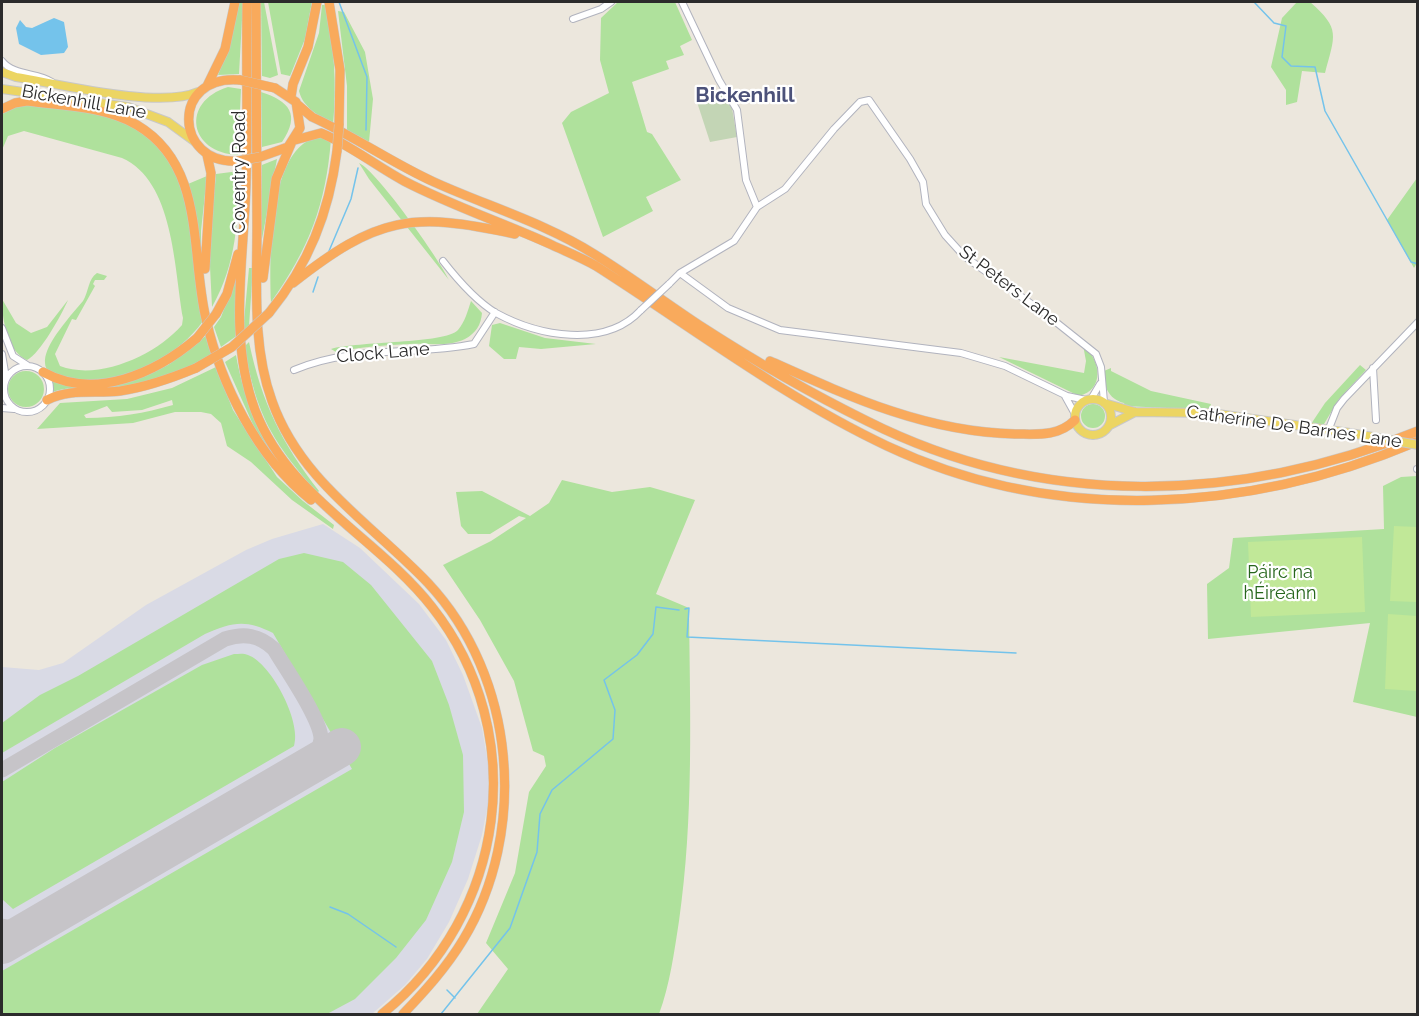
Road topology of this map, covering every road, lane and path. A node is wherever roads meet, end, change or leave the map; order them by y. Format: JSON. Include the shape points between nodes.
{"nodes":[{"id":1,"x":235,"y":2,"type":"edge"},
{"id":2,"x":247,"y":2,"type":"edge"},
{"id":3,"x":256,"y":2,"type":"edge"},
{"id":4,"x":317,"y":2,"type":"edge"},
{"id":5,"x":329,"y":2,"type":"edge"},
{"id":6,"x":611,"y":2,"type":"edge"},
{"id":7,"x":682,"y":2,"type":"edge"},
{"id":8,"x":573,"y":19,"type":"dead end"},
{"id":9,"x":2,"y":61,"type":"edge"},
{"id":10,"x":2,"y":72,"type":"edge"},
{"id":11,"x":54,"y":84,"type":"junction"},
{"id":12,"x":207,"y":86,"type":"junction"},
{"id":13,"x":2,"y":89,"type":"edge"},
{"id":14,"x":198,"y":92,"type":"junction"},
{"id":15,"x":291,"y":97,"type":"junction"},
{"id":16,"x":247,"y":105,"type":"junction"},
{"id":17,"x":298,"y":105,"type":"junction"},
{"id":18,"x":2,"y":109,"type":"edge"},
{"id":19,"x":194,"y":141,"type":"junction"},
{"id":20,"x":293,"y":142,"type":"junction"},
{"id":21,"x":207,"y":155,"type":"junction"},
{"id":22,"x":757,"y":207,"type":"junction"},
{"id":23,"x":540,"y":240,"type":"junction"},
{"id":24,"x":443,"y":261,"type":"dead end"},
{"id":25,"x":680,"y":273,"type":"junction"},
{"id":26,"x":293,"y":283,"type":"junction"},
{"id":27,"x":495,"y":312,"type":"junction"},
{"id":28,"x":205,"y":317,"type":"junction"},
{"id":29,"x":1418,"y":321,"type":"edge"},
{"id":30,"x":2,"y":328,"type":"edge"},
{"id":31,"x":259,"y":339,"type":"junction"},
{"id":32,"x":729,"y":343,"type":"junction"},
{"id":33,"x":2,"y":354,"type":"edge"},
{"id":34,"x":28,"y":366,"type":"junction"},
{"id":35,"x":1373,"y":368,"type":"junction"},
{"id":36,"x":294,"y":370,"type":"dead end"},
{"id":37,"x":43,"y":372,"type":"junction"},
{"id":38,"x":1100,"y":383,"type":"junction"},
{"id":39,"x":4,"y":384,"type":"edge"},
{"id":40,"x":1062,"y":393,"type":"junction"},
{"id":41,"x":47,"y":400,"type":"junction"},
{"id":42,"x":1088,"y":400,"type":"junction"},
{"id":43,"x":1104,"y":403,"type":"junction"},
{"id":44,"x":2,"y":408,"type":"edge"},
{"id":45,"x":15,"y":409,"type":"junction"},
{"id":46,"x":1135,"y":412,"type":"junction"},
{"id":47,"x":1075,"y":417,"type":"junction"},
{"id":48,"x":1376,"y":420,"type":"dead end"},
{"id":49,"x":1110,"y":425,"type":"junction"},
{"id":50,"x":1328,"y":431,"type":"junction"},
{"id":51,"x":1418,"y":431,"type":"edge"},
{"id":52,"x":1418,"y":443,"type":"edge"},
{"id":53,"x":353,"y":530,"type":"junction"},
{"id":54,"x":382,"y":1014,"type":"edge"},
{"id":55,"x":402,"y":1014,"type":"edge"}],
"edges":[{"from":1,"to":12,"type":"highway","via":[[225,49]]},
{"from":2,"to":16,"type":"highway","name":"Coventry Road"},
{"from":3,"to":31,"type":"highway","name":"Coventry Road"},
{"from":4,"to":15,"type":"highway","via":[[308,48]]},
{"from":5,"to":26,"type":"highway","bridge":true,"via":[[340,70],[337,151],[321,226]]},
{"from":6,"to":8,"type":"street"},
{"from":7,"to":22,"type":"street","via":[[737,110],[746,180]]},
{"from":9,"to":11,"type":"street","via":[[8,68],[44,76]]},
{"from":10,"to":11,"type":"main road","name":"Bickenhill Lane"},
{"from":11,"to":14,"type":"main road","name":"Bickenhill Lane","via":[[155,98]]},
{"from":12,"to":14,"type":"highway"},
{"from":12,"to":15,"type":"highway","bridge":true,"via":[[219,80],[240,80],[275,88]]},
{"from":13,"to":19,"type":"main road","name":"Bickenhill Lane","via":[[128,107],[173,124]]},
{"from":14,"to":19,"type":"highway","via":[[189,117]]},
{"from":15,"to":17,"type":"highway"},
{"from":16,"to":37,"type":"highway","bridge":true,"via":[[237,259],[227,294],[216,314],[197,338],[159,367],[124,379],[71,383]]},
{"from":16,"to":53,"type":"highway","name":"Coventry Road","via":[[240,299],[240,348],[246,384],[274,450],[306,488]]},
{"from":17,"to":20,"type":"highway","via":[[300,124]]},
{"from":17,"to":32,"type":"highway","via":[[312,117],[417,174],[579,245]]},
{"from":18,"to":28,"type":"highway","via":[[27,101],[97,111],[136,125],[161,144],[178,169],[189,198]]},
{"from":19,"to":21,"type":"highway"},
{"from":20,"to":21,"type":"highway","bridge":true,"via":[[279,152],[238,161],[220,161]]},
{"from":20,"to":23,"type":"highway","via":[[321,133],[403,181]]},
{"from":20,"to":31,"type":"highway","via":[[280,166],[270,214]]},
{"from":21,"to":28,"type":"highway","via":[[211,173],[205,237]]},
{"from":22,"to":25,"type":"street","name":"St Peters Lane","via":[[734,241]]},
{"from":22,"to":38,"type":"street","name":"St Peters Lane","via":[[785,189],[834,129],[860,102],[869,100],[923,182],[934,222],[964,256],[1091,349],[1100,363]]},
{"from":23,"to":26,"type":"highway","via":[[437,220],[395,224],[354,239]]},
{"from":23,"to":52,"type":"highway","via":[[592,264],[724,351],[850,427],[918,459],[1008,486],[1089,500],[1202,498],[1316,477]]},
{"from":24,"to":27,"type":"street","via":[[454,276]]},
{"from":25,"to":27,"type":"street","bridge":true,"via":[[621,326],[587,335],[541,329]]},
{"from":25,"to":40,"type":"street","via":[[728,308],[780,330],[969,355],[1020,372]]},
{"from":26,"to":41,"type":"highway","bridge":true,"via":[[269,313],[232,347],[196,368],[138,388],[63,393]]},
{"from":27,"to":36,"type":"street","name":"Clock Lane","via":[[478,345],[349,354]]},
{"from":28,"to":53,"type":"highway","via":[[237,407],[275,466],[300,492]]},
{"from":29,"to":35,"type":"street"},
{"from":30,"to":34,"type":"street","via":[[13,356]]},
{"from":31,"to":55,"type":"highway","via":[[272,401],[297,452],[324,486],[430,585],[469,643],[496,710],[504,759],[505,810],[492,875],[464,938],[442,972]]},
{"from":32,"to":47,"type":"highway","via":[[876,408],[942,426],[1050,434],[1061,431]]},
{"from":32,"to":51,"type":"highway","via":[[846,411],[915,443],[994,469],[1070,484],[1145,488],[1234,481],[1316,466]]},
{"from":33,"to":39,"type":"street"},
{"from":34,"to":37,"type":"street"},
{"from":34,"to":39,"type":"street","via":[[18,367]]},
{"from":35,"to":48,"type":"street"},
{"from":35,"to":50,"type":"street","via":[[1337,408]]},
{"from":37,"to":41,"type":"street","via":[[50,385]]},
{"from":38,"to":42,"type":"street"},
{"from":38,"to":43,"type":"street","name":"St Peters Lane"},
{"from":39,"to":45,"type":"street","via":[[4,396]]},
{"from":40,"to":42,"type":"street"},
{"from":40,"to":47,"type":"street"},
{"from":41,"to":45,"type":"street","via":[[37,410]]},
{"from":42,"to":43,"type":"main road"},
{"from":42,"to":47,"type":"main road","via":[[1080,405]]},
{"from":43,"to":46,"type":"main road","name":"Catherine De Barnes Lane"},
{"from":43,"to":49,"type":"main road","via":[[1111,414]]},
{"from":44,"to":45,"type":"street"},
{"from":46,"to":49,"type":"main road","name":"Catherine De Barnes Lane"},
{"from":46,"to":50,"type":"main road","name":"Catherine De Barnes Lane","via":[[1210,413]]},
{"from":47,"to":49,"type":"main road","via":[[1080,430],[1090,436],[1102,434]]},
{"from":50,"to":52,"type":"main road","name":"Catherine De Barnes Lane","bridge":true},
{"from":53,"to":54,"type":"highway","via":[[407,578],[448,630],[476,682],[493,757],[491,831],[477,887],[443,948],[412,987]]}]}
